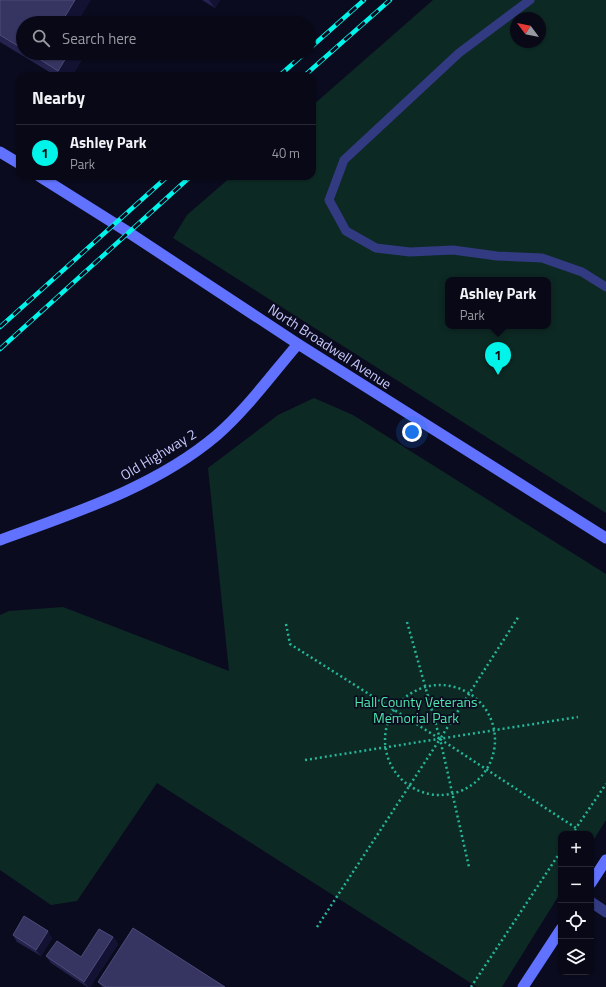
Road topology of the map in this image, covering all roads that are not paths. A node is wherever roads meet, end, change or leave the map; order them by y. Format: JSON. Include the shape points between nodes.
{"nodes":[{"id":1,"x":530,"y":0,"type":"edge"},
{"id":2,"x":0,"y":152,"type":"edge"},
{"id":3,"x":16,"y":162,"type":"edge"},
{"id":4,"x":45,"y":180,"type":"edge"},
{"id":5,"x":606,"y":287,"type":"edge"},
{"id":6,"x":298,"y":344,"type":"junction"},
{"id":7,"x":606,"y":538,"type":"edge"},
{"id":8,"x":0,"y":540,"type":"edge"},
{"id":9,"x":606,"y":860,"type":"edge"},
{"id":10,"x":594,"y":878,"type":"edge"},
{"id":11,"x":592,"y":903,"type":"edge"},
{"id":12,"x":606,"y":912,"type":"edge"},
{"id":13,"x":558,"y":934,"type":"edge"},
{"id":14,"x":523,"y":987,"type":"edge"}],
"edges":[{"from":1,"to":5,"type":"lane","via":[[459,53],[344,160],[329,200],[346,231],[376,248],[410,252],[453,250],[497,256],[542,258],[582,272]]},
{"from":2,"to":3,"type":"main road"},
{"from":4,"to":6,"type":"main road","name":"North Broadwell Avenue"},
{"from":6,"to":7,"type":"main road","name":"North Broadwell Avenue"},
{"from":6,"to":8,"type":"main road","name":"Old Highway 2","via":[[230,423],[195,452],[126,491]]},
{"from":9,"to":10,"type":"main road"},
{"from":11,"to":12,"type":"street"},
{"from":13,"to":14,"type":"main road"}]}
